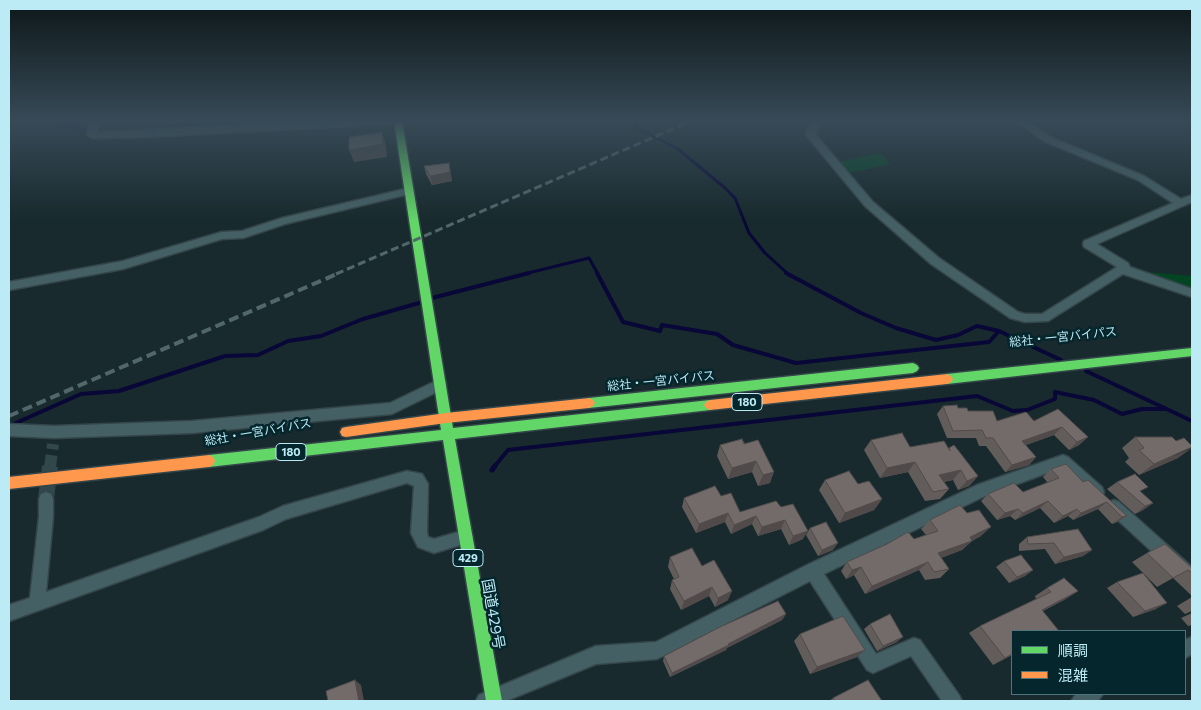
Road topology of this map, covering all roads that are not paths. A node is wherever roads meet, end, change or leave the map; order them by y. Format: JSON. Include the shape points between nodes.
{"nodes":[{"id":1,"x":403,"y":154,"type":"edge"},
{"id":2,"x":827,"y":154,"type":"edge"},
{"id":3,"x":1083,"y":154,"type":"edge"},
{"id":4,"x":409,"y":191,"type":"junction"},
{"id":5,"x":1192,"y":198,"type":"edge"},
{"id":6,"x":1180,"y":203,"type":"junction"},
{"id":7,"x":1126,"y":270,"type":"junction"},
{"id":8,"x":9,"y":286,"type":"edge"},
{"id":9,"x":1192,"y":293,"type":"edge"},
{"id":10,"x":1192,"y":352,"type":"edge"},
{"id":11,"x":925,"y":366,"type":"dead end"},
{"id":12,"x":440,"y":384,"type":"junction"},
{"id":13,"x":446,"y":418,"type":"junction"},
{"id":14,"x":9,"y":430,"type":"edge"},
{"id":15,"x":335,"y":434,"type":"dead end"},
{"id":16,"x":449,"y":436,"type":"junction"},
{"id":17,"x":288,"y":440,"type":"dead end"},
{"id":18,"x":134,"y":469,"type":"junction"},
{"id":19,"x":9,"y":483,"type":"edge"},
{"id":20,"x":46,"y":499,"type":"tunnel mouth"},
{"id":21,"x":464,"y":537,"type":"junction"},
{"id":22,"x":813,"y":571,"type":"junction"},
{"id":23,"x":1192,"y":577,"type":"edge"},
{"id":24,"x":37,"y":604,"type":"junction"},
{"id":25,"x":9,"y":614,"type":"edge"},
{"id":26,"x":1092,"y":695,"type":"edge"},
{"id":27,"x":491,"y":700,"type":"edge"},
{"id":28,"x":953,"y":701,"type":"edge"},
{"id":29,"x":1080,"y":701,"type":"edge"}],
"edges":[{"from":1,"to":4,"type":"main road","name":"国道429号"},
{"from":2,"to":7,"type":"street","via":[[869,204],[935,261],[1014,315],[1044,318],[1121,270]]},
{"from":3,"to":6,"type":"street","via":[[1141,178]]},
{"from":4,"to":8,"type":"street","via":[[282,221],[242,234],[222,236],[123,265]]},
{"from":4,"to":12,"type":"main road","name":"国道429号"},
{"from":5,"to":6,"type":"street"},
{"from":6,"to":7,"type":"street","via":[[1088,244]]},
{"from":7,"to":9,"type":"street"},
{"from":10,"to":16,"type":"main road","name":"総社・一宮バイパス","number":"180"},
{"from":11,"to":13,"type":"main road","name":"総社・一宮バイパス","number":"180"},
{"from":12,"to":13,"type":"main road","name":"国道429号"},
{"from":12,"to":14,"type":"street","via":[[392,408],[53,438]]},
{"from":13,"to":15,"type":"main road","name":"総社・一宮バイパス","number":"180"},
{"from":13,"to":16,"type":"main road","name":"国道429号","number":"429"},
{"from":16,"to":18,"type":"main road","name":"総社・一宮バイパス","number":"180"},
{"from":16,"to":21,"type":"main road","name":"国道429号","number":"429"},
{"from":17,"to":18,"type":"main road","name":"総社・一宮バイパス","number":"180"},
{"from":18,"to":19,"type":"main road","name":"総社・一宮バイパス","number":"180"},
{"from":20,"to":24,"type":"street"},
{"from":21,"to":24,"type":"street","via":[[434,546],[423,542],[419,532],[421,484],[417,478],[407,477],[283,513]]},
{"from":21,"to":27,"type":"main road","name":"国道429号","number":"429"},
{"from":22,"to":23,"type":"street","via":[[982,490],[1064,461]]},
{"from":22,"to":27,"type":"street","via":[[657,650],[596,655]]},
{"from":22,"to":28,"type":"street","via":[[873,664],[914,646]]},
{"from":24,"to":25,"type":"street"},
{"from":26,"to":29,"type":"street"}]}
